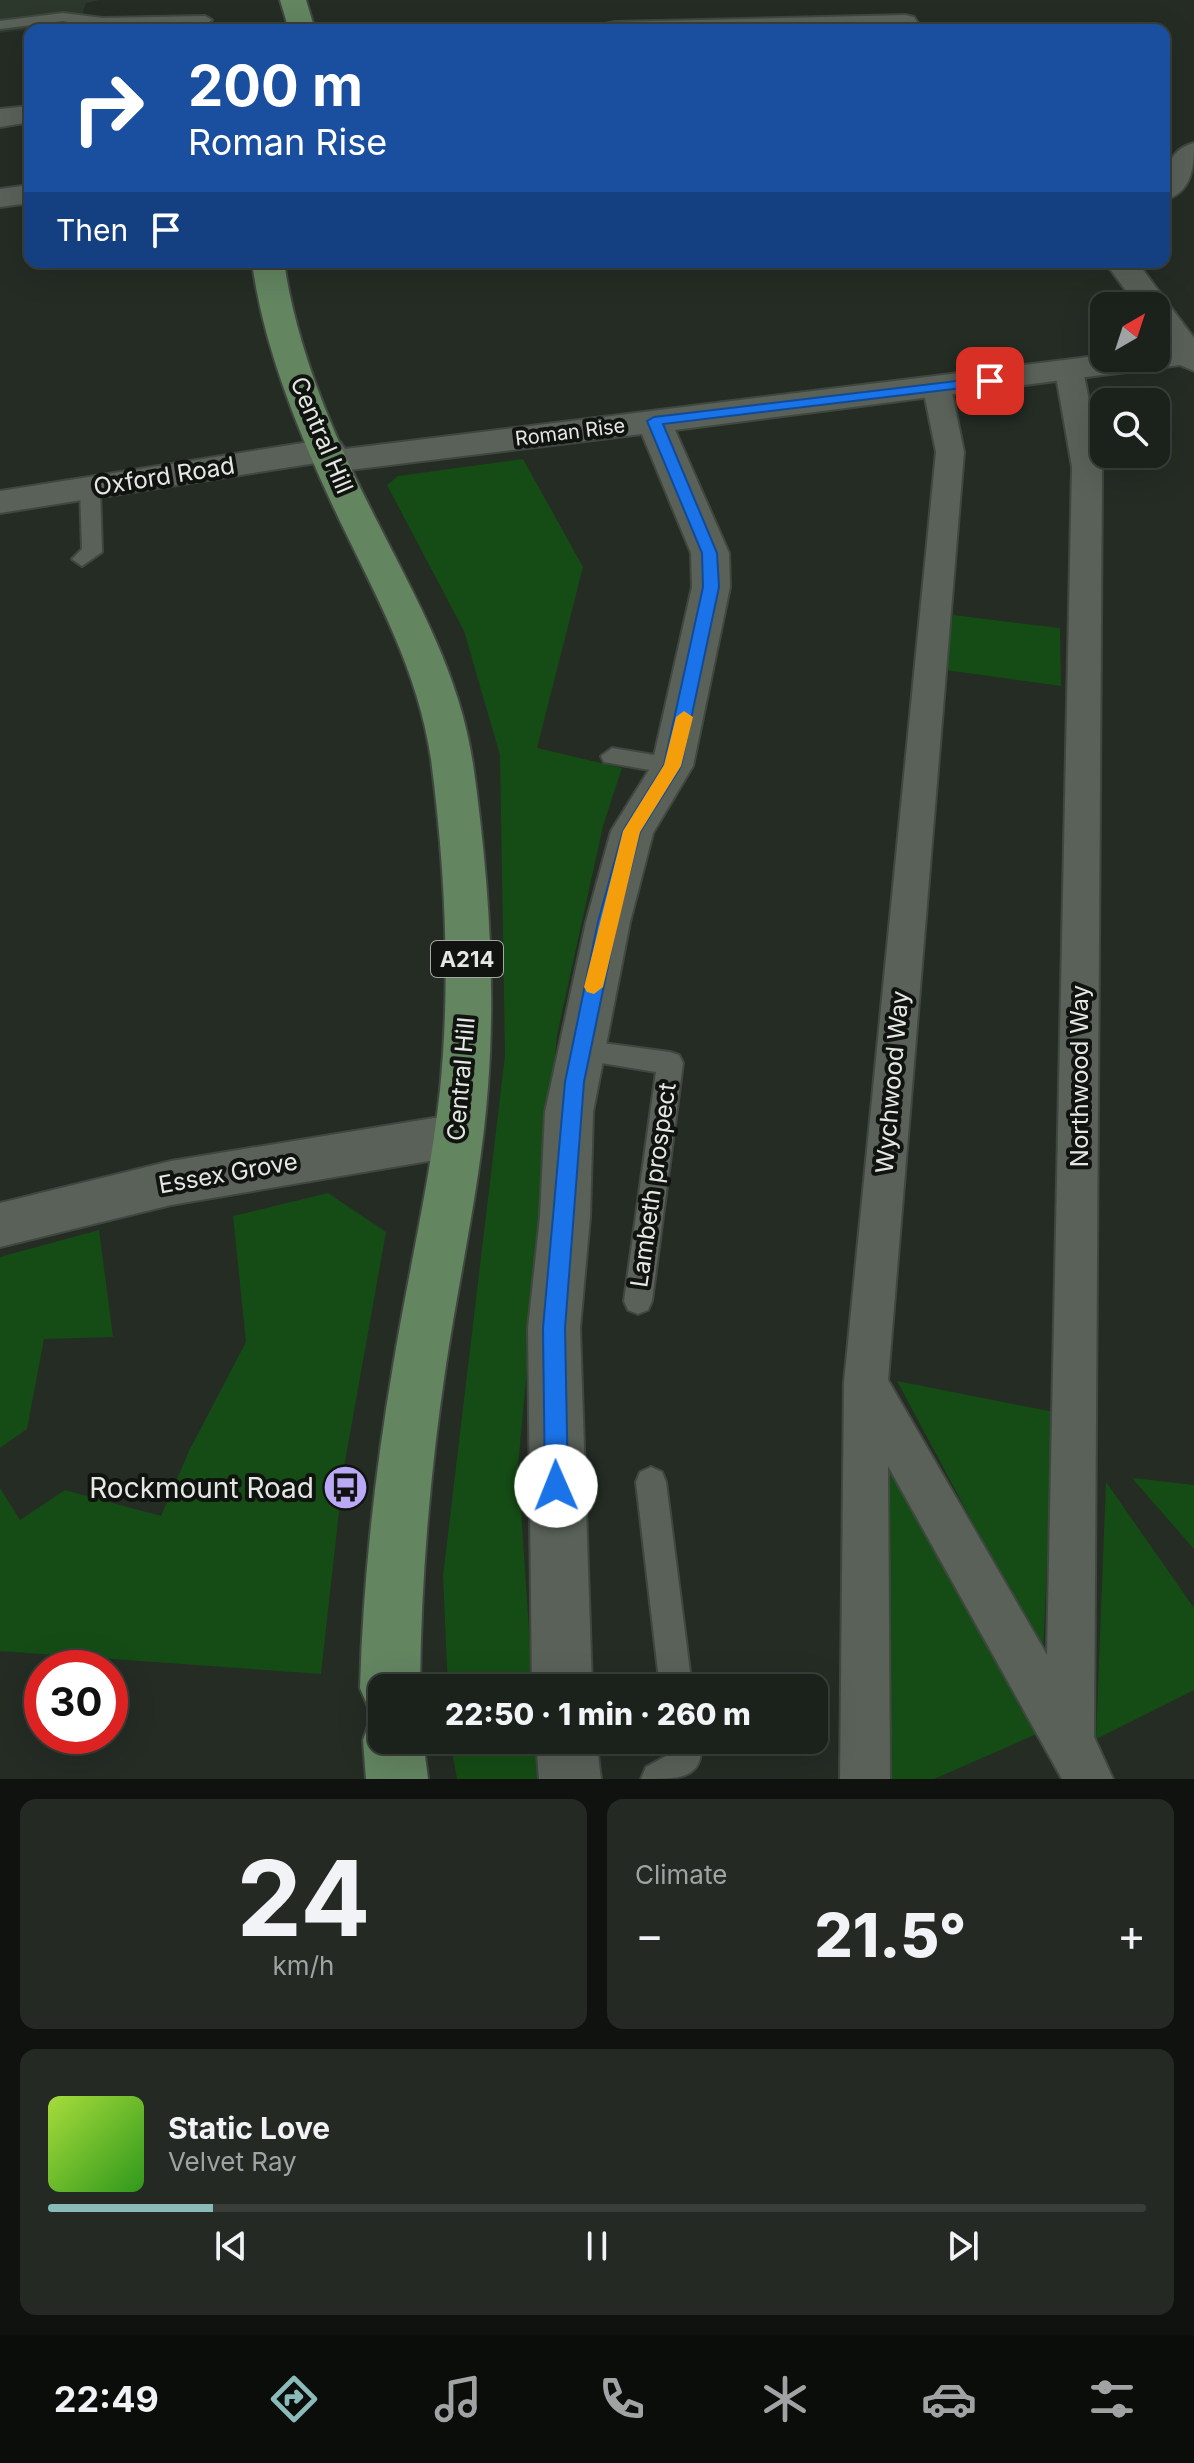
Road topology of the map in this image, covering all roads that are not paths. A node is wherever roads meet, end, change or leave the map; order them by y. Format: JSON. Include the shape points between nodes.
{"nodes":[{"id":1,"x":293,"y":0,"type":"edge"},
{"id":2,"x":605,"y":0,"type":"edge"},
{"id":3,"x":905,"y":18,"type":"edge"},
{"id":4,"x":205,"y":20,"type":"dead end"},
{"id":5,"x":99,"y":24,"type":"edge"},
{"id":6,"x":138,"y":24,"type":"edge"},
{"id":7,"x":300,"y":24,"type":"edge"},
{"id":8,"x":607,"y":24,"type":"edge"},
{"id":9,"x":760,"y":24,"type":"edge"},
{"id":10,"x":0,"y":25,"type":"edge"},
{"id":11,"x":1194,"y":152,"type":"edge"},
{"id":12,"x":1170,"y":183,"type":"edge"},
{"id":13,"x":24,"y":195,"type":"edge"},
{"id":14,"x":0,"y":198,"type":"edge"},
{"id":15,"x":269,"y":268,"type":"edge"},
{"id":16,"x":1125,"y":268,"type":"edge"},
{"id":17,"x":1192,"y":358,"type":"edge"},
{"id":18,"x":1069,"y":370,"type":"junction"},
{"id":19,"x":937,"y":388,"type":"junction"},
{"id":20,"x":654,"y":421,"type":"junction"},
{"id":21,"x":330,"y":455,"type":"junction"},
{"id":22,"x":90,"y":488,"type":"junction"},
{"id":23,"x":0,"y":502,"type":"edge"},
{"id":24,"x":82,"y":559,"type":"dead end"},
{"id":25,"x":612,"y":756,"type":"dead end"},
{"id":26,"x":672,"y":766,"type":"junction"},
{"id":27,"x":580,"y":1051,"type":"junction"},
{"id":28,"x":458,"y":1135,"type":"junction"},
{"id":29,"x":0,"y":1225,"type":"edge"},
{"id":30,"x":638,"y":1301,"type":"dead end"},
{"id":31,"x":866,"y":1383,"type":"junction"},
{"id":32,"x":651,"y":1482,"type":"dead end"},
{"id":33,"x":391,"y":1674,"type":"edge"},
{"id":34,"x":562,"y":1674,"type":"edge"},
{"id":35,"x":674,"y":1674,"type":"edge"},
{"id":36,"x":394,"y":1754,"type":"edge"},
{"id":37,"x":567,"y":1754,"type":"edge"},
{"id":38,"x":685,"y":1754,"type":"edge"},
{"id":39,"x":1079,"y":1760,"type":"edge"},
{"id":40,"x":397,"y":1779,"type":"edge"},
{"id":41,"x":570,"y":1779,"type":"edge"},
{"id":42,"x":658,"y":1779,"type":"edge"},
{"id":43,"x":865,"y":1779,"type":"edge"}],
"edges":[{"from":1,"to":7,"type":"main road"},
{"from":2,"to":8,"type":"street"},
{"from":3,"to":9,"type":"street"},
{"from":4,"to":6,"type":"lane"},
{"from":5,"to":10,"type":"lane","via":[[81,16]]},
{"from":11,"to":12,"type":"street"},
{"from":13,"to":14,"type":"street"},
{"from":15,"to":21,"type":"main road","name":"Central Hill","number":"A214","via":[[282,333]]},
{"from":16,"to":17,"type":"street"},
{"from":17,"to":18,"type":"street","name":"Roman Rise"},
{"from":18,"to":19,"type":"street","name":"Roman Rise"},
{"from":18,"to":39,"type":"street","name":"Northwood Way","via":[[1087,467],[1078,1104]]},
{"from":19,"to":20,"type":"street","name":"Roman Rise"},
{"from":19,"to":31,"type":"street","name":"Wychwood Way","via":[[950,452]]},
{"from":20,"to":21,"type":"street","name":"Roman Rise"},
{"from":20,"to":26,"type":"street","via":[[710,553],[711,577],[692,686]]},
{"from":21,"to":22,"type":"street","name":"Oxford Road"},
{"from":21,"to":28,"type":"main road","name":"Central Hill","number":"A214","via":[[431,666],[446,726],[467,937],[467,1044]]},
{"from":22,"to":23,"type":"street","name":"Oxford Road"},
{"from":22,"to":24,"type":"lane","via":[[92,552]]},
{"from":25,"to":26,"type":"lane"},
{"from":26,"to":27,"type":"street","via":[[632,831]]},
{"from":27,"to":30,"type":"lane","name":"Lambeth prospect","via":[[670,1063]]},
{"from":27,"to":34,"type":"street","via":[[569,1112],[554,1328]]},
{"from":28,"to":29,"type":"street","name":"Essex Grove","via":[[171,1183]]},
{"from":28,"to":33,"type":"main road","name":"Central Hill","number":"A214","via":[[413,1408]]},
{"from":31,"to":39,"type":"street"},
{"from":31,"to":43,"type":"street","name":"Wychwood Way"},
{"from":32,"to":35,"type":"lane"},
{"from":36,"to":40,"type":"main road"},
{"from":37,"to":41,"type":"street"},
{"from":38,"to":42,"type":"lane","via":[[686,1763]]}]}
